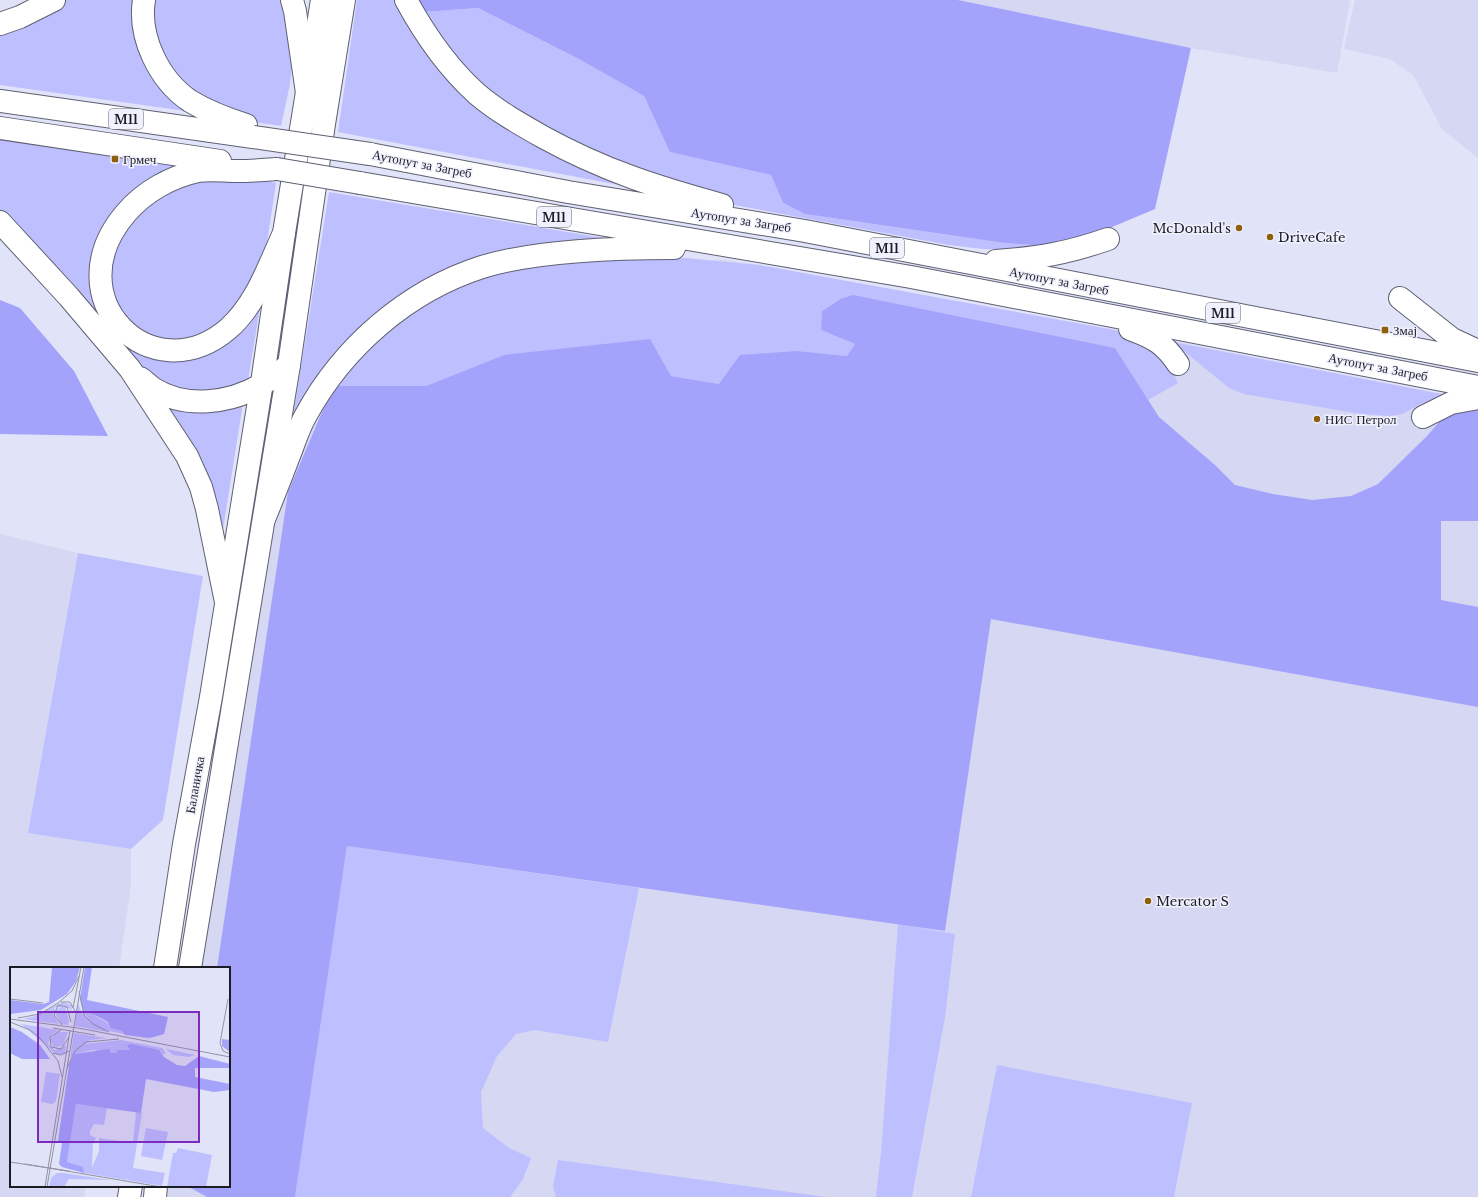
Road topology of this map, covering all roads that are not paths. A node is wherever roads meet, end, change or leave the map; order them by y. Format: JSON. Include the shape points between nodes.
{"nodes":[{"id":1,"x":54,"y":0,"type":"edge"},
{"id":2,"x":144,"y":0,"type":"edge"},
{"id":3,"x":292,"y":0,"type":"edge"},
{"id":4,"x":322,"y":0,"type":"edge"},
{"id":5,"x":344,"y":0,"type":"edge"},
{"id":6,"x":406,"y":0,"type":"edge"},
{"id":7,"x":0,"y":24,"type":"edge"},
{"id":8,"x":307,"y":93,"type":"junction"},
{"id":9,"x":0,"y":101,"type":"edge"},
{"id":10,"x":0,"y":128,"type":"edge"},
{"id":11,"x":249,"y":131,"type":"junction"},
{"id":12,"x":277,"y":170,"type":"junction"},
{"id":13,"x":0,"y":222,"type":"edge"},
{"id":14,"x":805,"y":231,"type":"junction"},
{"id":15,"x":284,"y":232,"type":"junction"},
{"id":16,"x":1108,"y":240,"type":"dead end"},
{"id":17,"x":748,"y":250,"type":"junction"},
{"id":18,"x":968,"y":264,"type":"junction"},
{"id":19,"x":1400,"y":298,"type":"dead end"},
{"id":20,"x":1093,"y":311,"type":"junction"},
{"id":21,"x":1478,"y":352,"type":"edge"},
{"id":22,"x":1478,"y":361,"type":"edge"},
{"id":23,"x":1178,"y":364,"type":"dead end"},
{"id":24,"x":289,"y":365,"type":"junction"},
{"id":25,"x":130,"y":369,"type":"junction"},
{"id":26,"x":262,"y":385,"type":"junction"},
{"id":27,"x":1478,"y":387,"type":"edge"},
{"id":28,"x":1478,"y":398,"type":"edge"},
{"id":29,"x":1423,"y":417,"type":"dead end"},
{"id":30,"x":264,"y":519,"type":"junction"},
{"id":31,"x":226,"y":602,"type":"junction"},
{"id":32,"x":211,"y":697,"type":"junction"},
{"id":33,"x":234,"y":702,"type":"junction"},
{"id":34,"x":165,"y":967,"type":"edge"},
{"id":35,"x":190,"y":967,"type":"edge"},
{"id":36,"x":131,"y":1187,"type":"edge"},
{"id":37,"x":156,"y":1187,"type":"edge"},
{"id":38,"x":129,"y":1197,"type":"edge"},
{"id":39,"x":154,"y":1197,"type":"edge"}],
"edges":[{"from":1,"to":7,"type":"main road"},
{"from":2,"to":11,"type":"main road","via":[[143,16],[148,43],[166,77],[189,100]]},
{"from":3,"to":8,"type":"main road"},
{"from":4,"to":8,"type":"main road"},
{"from":5,"to":24,"type":"main road"},
{"from":6,"to":14,"type":"main road","via":[[423,31],[450,66],[487,102],[522,126],[572,153],[624,176]]},
{"from":8,"to":15,"type":"main road"},
{"from":9,"to":11,"type":"main road","number":"M11"},
{"from":10,"to":12,"type":"main road","name":"Аутопут за Загреб","number":"M11"},
{"from":11,"to":14,"type":"main road","name":"Аутопут за Загреб","number":"M11","bridge":true,"via":[[311,146],[370,154],[568,192]]},
{"from":12,"to":15,"type":"main road","via":[[198,171],[168,182],[144,195],[118,222],[104,246],[99,271],[100,286],[109,311],[122,329],[154,347],[170,350],[199,346],[228,328],[241,314],[255,294]]},
{"from":12,"to":17,"type":"main road","name":"Аутопут за Загреб","number":"M11","bridge":true},
{"from":13,"to":25,"type":"main road","via":[[69,297]]},
{"from":14,"to":18,"type":"main road","name":"Аутопут за Загреб","number":"M11"},
{"from":15,"to":26,"type":"main road","name":"Баланичка"},
{"from":16,"to":18,"type":"main road","via":[[1050,256]]},
{"from":17,"to":20,"type":"main road","name":"Аутопут за Загреб","number":"M11"},
{"from":17,"to":30,"type":"main road","via":[[646,248],[556,254],[482,267],[444,283],[386,318],[342,360],[305,415]]},
{"from":18,"to":22,"type":"main road","name":"Аутопут за Загреб","number":"M11"},
{"from":19,"to":21,"type":"main road","via":[[1452,339]]},
{"from":20,"to":23,"type":"main road","via":[[1155,339],[1163,344]]},
{"from":20,"to":27,"type":"main road","name":"Аутопут за Загреб","number":"M11"},
{"from":24,"to":26,"type":"main road"},
{"from":24,"to":30,"type":"main road"},
{"from":25,"to":26,"type":"main road","via":[[154,389],[190,400],[229,398]]},
{"from":25,"to":31,"type":"main road","via":[[193,468],[208,509]]},
{"from":26,"to":31,"type":"main road","name":"Баланичка"},
{"from":28,"to":29,"type":"main road","via":[[1451,402]]},
{"from":30,"to":33,"type":"main road","name":"Баланичка"},
{"from":31,"to":32,"type":"main road","name":"Баланичка"},
{"from":32,"to":33,"type":"main road"},
{"from":32,"to":34,"type":"main road","name":"Баланичка","via":[[184,844]]},
{"from":33,"to":35,"type":"main road","name":"Баланичка"},
{"from":36,"to":38,"type":"main road"},
{"from":37,"to":39,"type":"main road"}]}
